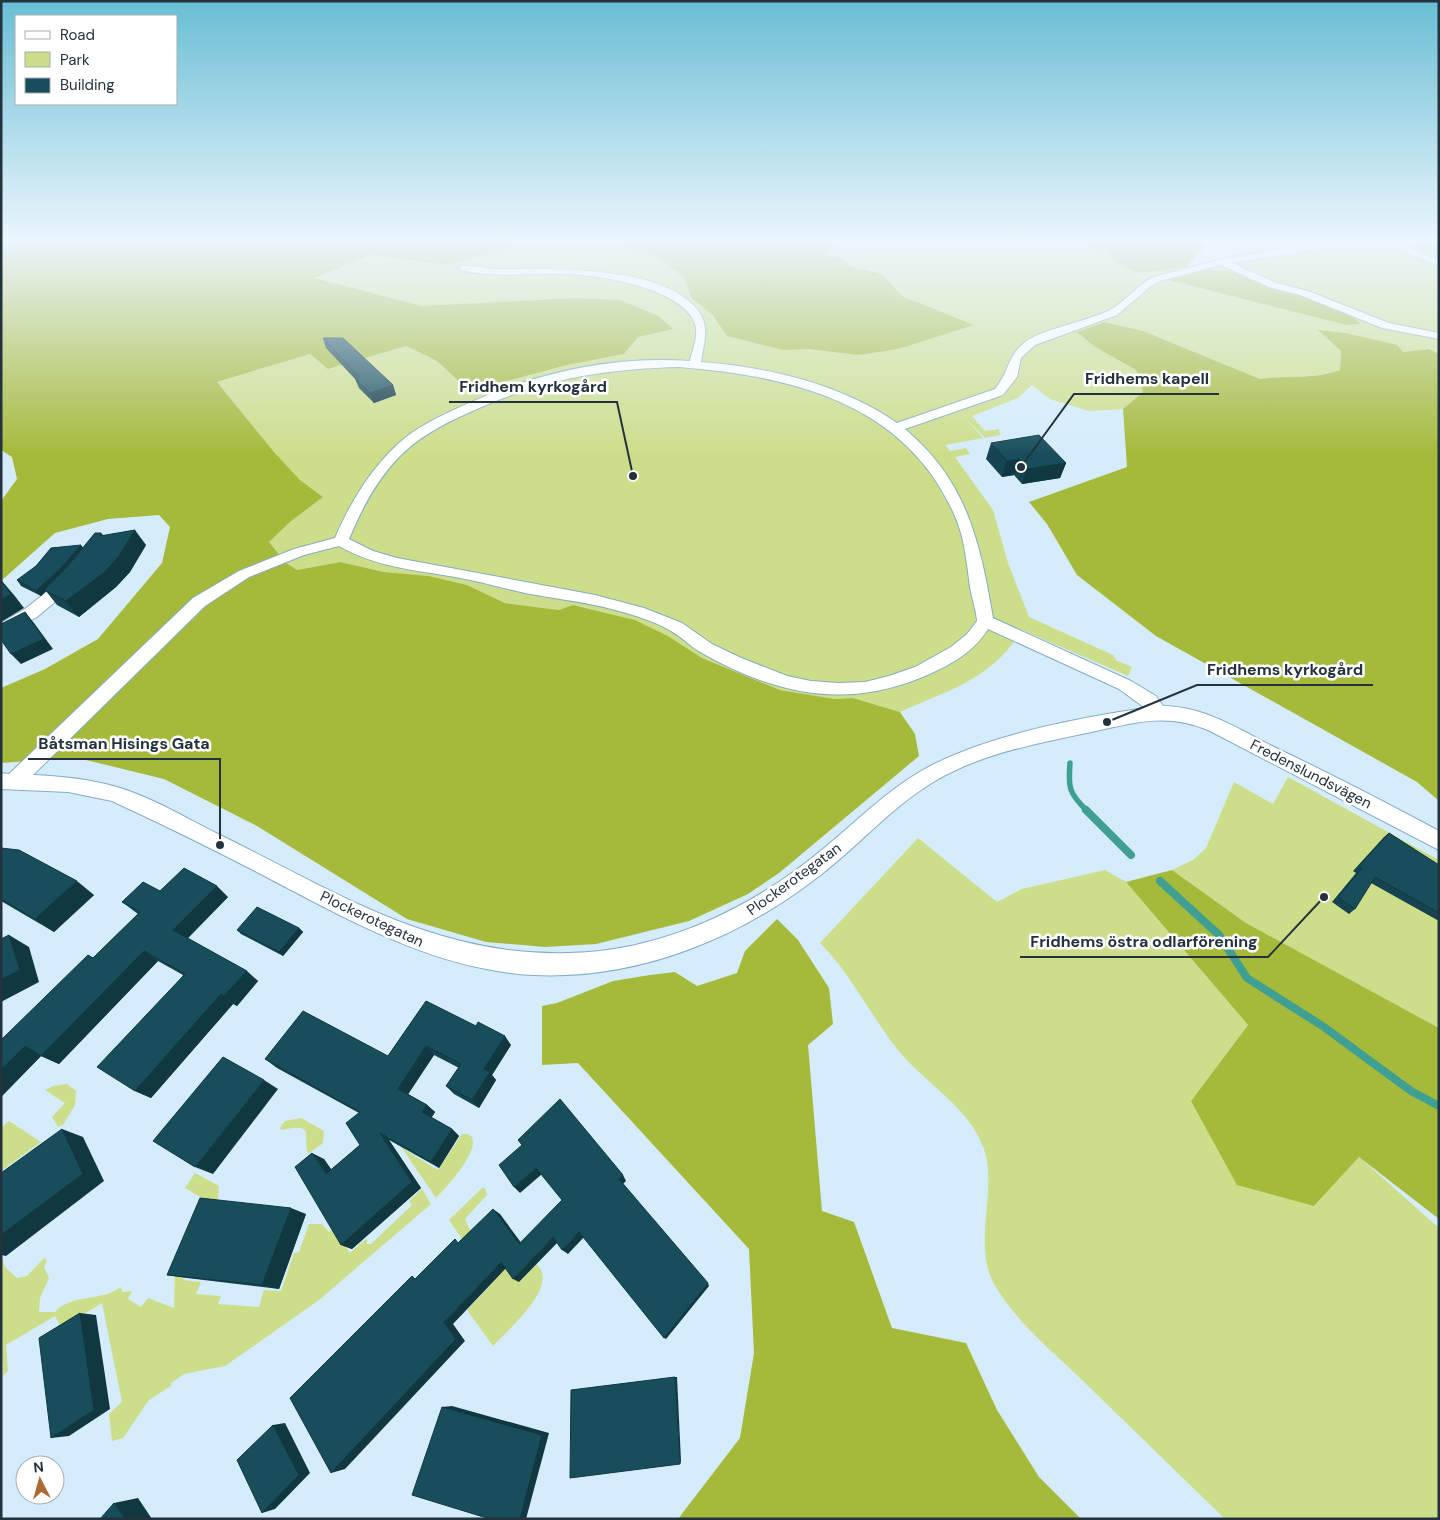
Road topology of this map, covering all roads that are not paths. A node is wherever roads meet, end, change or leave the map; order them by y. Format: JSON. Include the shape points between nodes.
{"nodes":[{"id":1,"x":695,"y":313,"type":"edge"},
{"id":2,"x":1113,"y":313,"type":"edge"},
{"id":3,"x":1354,"y":313,"type":"edge"},
{"id":4,"x":1439,"y":336,"type":"edge"},
{"id":5,"x":695,"y":365,"type":"junction"},
{"id":6,"x":895,"y":428,"type":"junction"},
{"id":7,"x":341,"y":541,"type":"junction"},
{"id":8,"x":81,"y":570,"type":"edge"},
{"id":9,"x":985,"y":621,"type":"junction"},
{"id":10,"x":1,"y":630,"type":"edge"},
{"id":11,"x":1180,"y":713,"type":"joint"},
{"id":12,"x":1158,"y":714,"type":"junction"},
{"id":13,"x":8,"y":781,"type":"edge"},
{"id":14,"x":1439,"y":841,"type":"edge"}],
"edges":[{"from":1,"to":5,"type":"street","via":[[701,334]]},
{"from":2,"to":6,"type":"street","via":[[1031,343],[1016,357],[1007,384],[996,393]]},
{"from":3,"to":4,"type":"street","via":[[1386,326]]},
{"from":5,"to":6,"type":"street","via":[[753,372],[795,382],[852,403]]},
{"from":5,"to":7,"type":"street","via":[[640,363],[585,370],[477,402],[430,427],[393,456],[361,498]]},
{"from":6,"to":9,"type":"street","via":[[929,462],[964,521]]},
{"from":7,"to":9,"type":"street","via":[[365,555],[380,559],[459,572],[638,611],[674,624],[704,646],[745,668],[795,686],[834,691],[855,691],[912,675],[948,658],[978,634]]},
{"from":7,"to":13,"type":"street","via":[[299,552],[244,574],[200,602]]},
{"from":8,"to":10,"type":"street","via":[[31,613]]},
{"from":9,"to":12,"type":"street","via":[[1125,685],[1150,701]]},
{"from":11,"to":12,"type":"street","name":"Plockerotegatan"},
{"from":11,"to":14,"type":"street","name":"Fredenslundsvägen","via":[[1240,737]]},
{"from":12,"to":13,"type":"street","name":"Plockerotegatan","via":[[1011,743],[945,767],[926,777],[816,867],[726,926],[637,955],[566,963],[534,964],[482,958],[419,942],[362,918],[116,794],[68,784]]}]}
